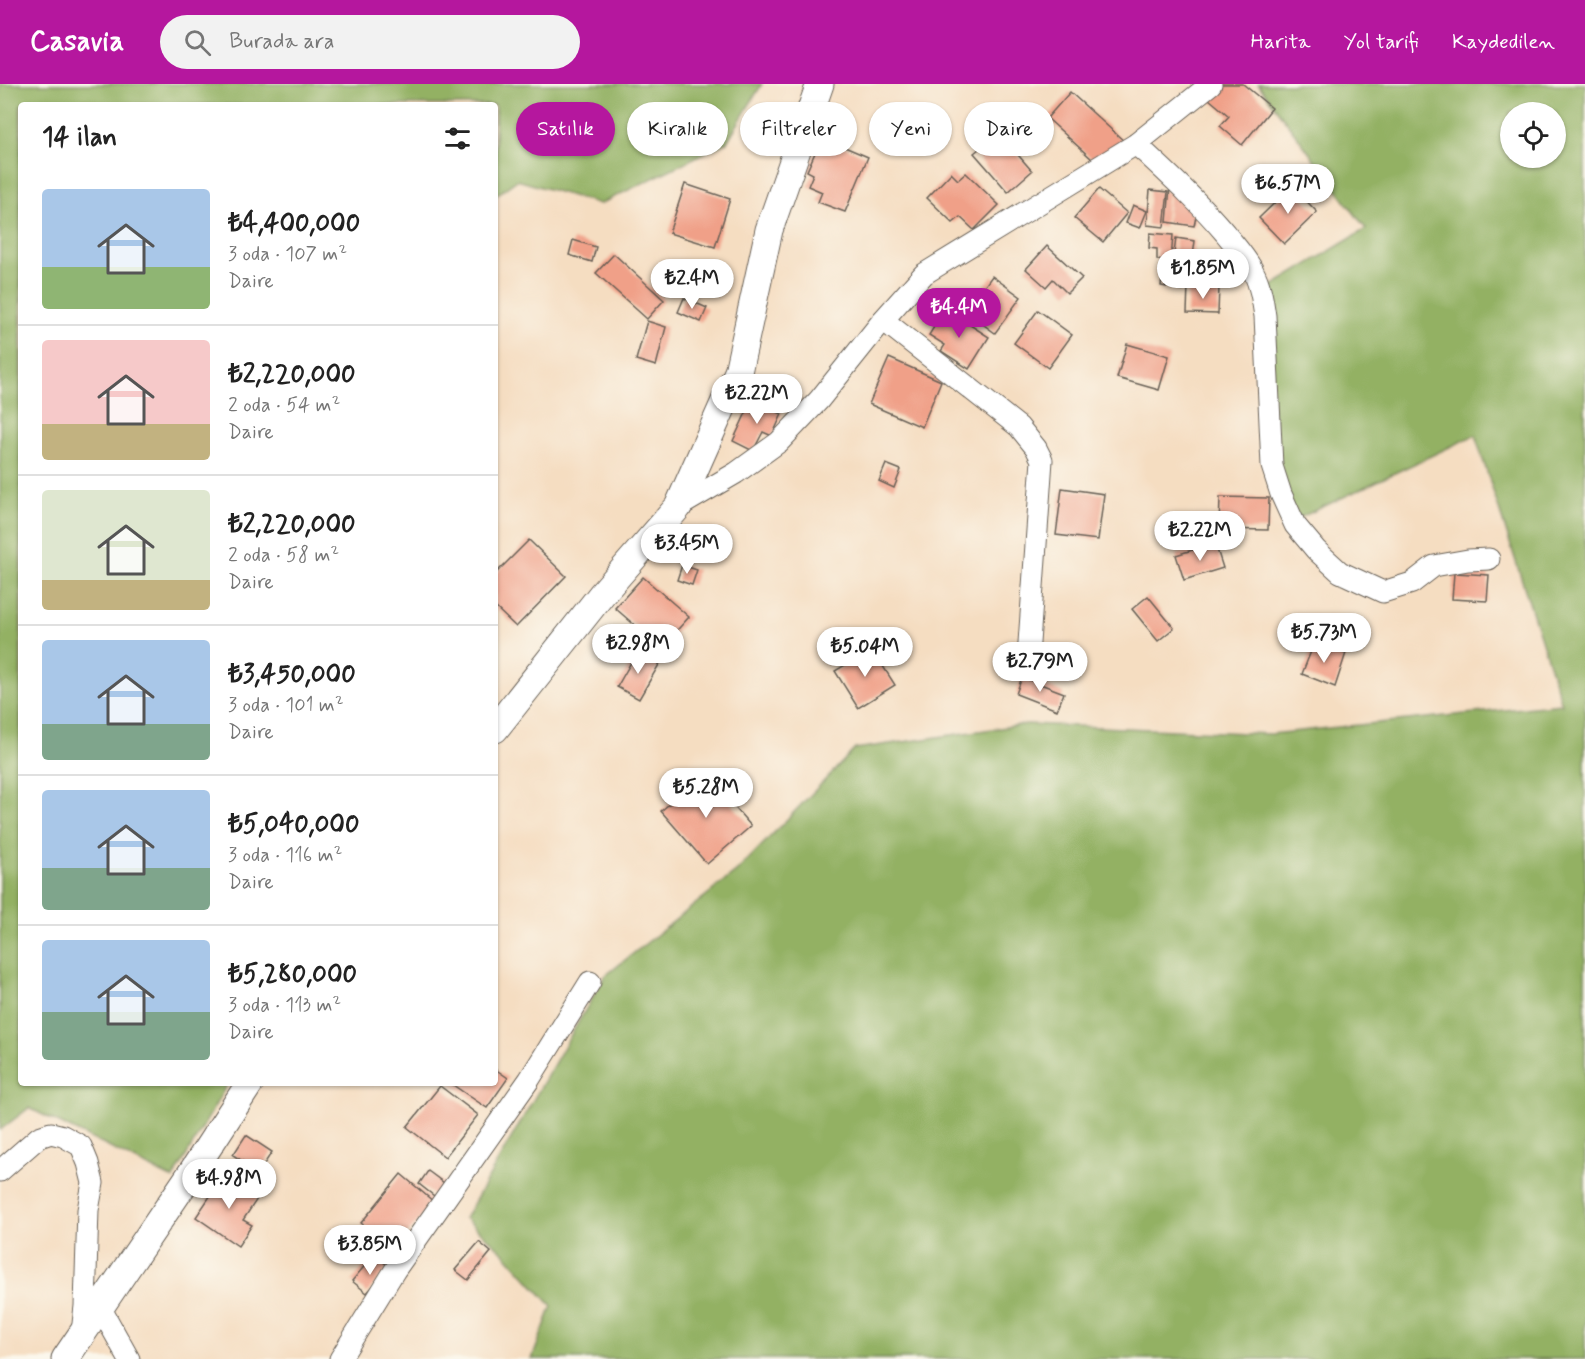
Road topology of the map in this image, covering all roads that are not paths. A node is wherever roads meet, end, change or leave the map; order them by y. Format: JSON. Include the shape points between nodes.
{"nodes":[{"id":1,"x":820,"y":84,"type":"edge"},
{"id":2,"x":1211,"y":84,"type":"edge"},
{"id":3,"x":1136,"y":144,"type":"junction"},
{"id":4,"x":883,"y":320,"type":"junction"},
{"id":5,"x":678,"y":507,"type":"junction"},
{"id":6,"x":1489,"y":559,"type":"dead end"},
{"id":7,"x":1028,"y":657,"type":"dead end"},
{"id":8,"x":498,"y":725,"type":"edge"},
{"id":9,"x":590,"y":982,"type":"dead end"},
{"id":10,"x":248,"y":1086,"type":"edge"},
{"id":11,"x":0,"y":1171,"type":"edge"},
{"id":12,"x":100,"y":1307,"type":"junction"},
{"id":13,"x":81,"y":1334,"type":"junction"},
{"id":14,"x":65,"y":1359,"type":"edge"},
{"id":15,"x":129,"y":1359,"type":"edge"},
{"id":16,"x":340,"y":1359,"type":"edge"}],
"edges":[{"from":1,"to":5,"type":"street","via":[[769,230],[738,372]]},
{"from":2,"to":3,"type":"street"},
{"from":3,"to":4,"type":"street","via":[[924,274]]},
{"from":3,"to":6,"type":"street","via":[[1217,224],[1256,276],[1265,316],[1272,466],[1295,525],[1316,550],[1340,572],[1383,592],[1412,583],[1434,566]]},
{"from":4,"to":5,"type":"street","via":[[819,400],[779,442]]},
{"from":4,"to":7,"type":"street","via":[[1018,427],[1042,460]]},
{"from":5,"to":8,"type":"street","via":[[602,594]]},
{"from":9,"to":16,"type":"street","via":[[529,1080],[395,1270]]},
{"from":10,"to":12,"type":"street"},
{"from":11,"to":13,"type":"street","via":[[39,1137],[51,1133],[81,1146],[93,1183]]},
{"from":12,"to":13,"type":"street"},
{"from":12,"to":15,"type":"street"},
{"from":13,"to":14,"type":"street"}]}
